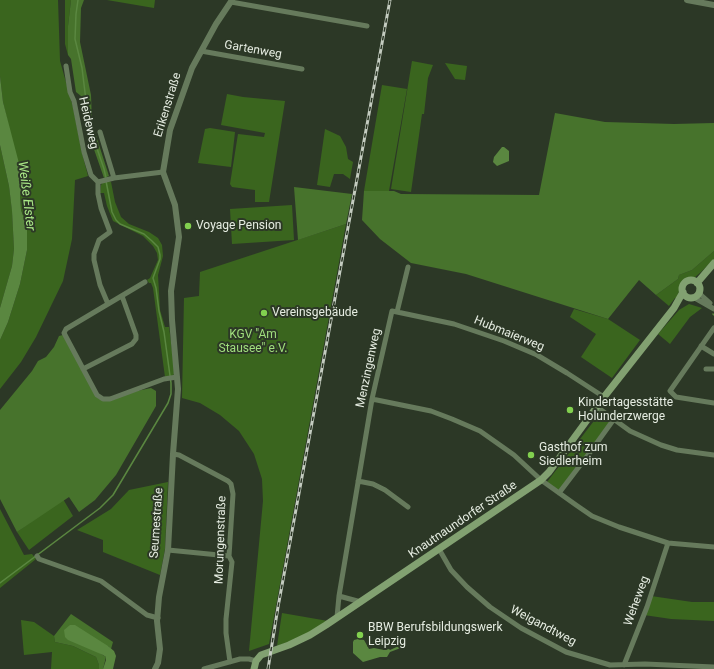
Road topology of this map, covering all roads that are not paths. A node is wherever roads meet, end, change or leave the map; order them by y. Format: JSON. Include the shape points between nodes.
{"nodes":[{"id":1,"x":687,"y":0,"type":"edge"},
{"id":2,"x":231,"y":1,"type":"edge"},
{"id":3,"x":714,"y":5,"type":"edge"},
{"id":4,"x":367,"y":26,"type":"dead end"},
{"id":5,"x":201,"y":51,"type":"junction"},
{"id":6,"x":66,"y":66,"type":"dead end"},
{"id":7,"x":302,"y":69,"type":"dead end"},
{"id":8,"x":100,"y":132,"type":"dead end"},
{"id":9,"x":163,"y":172,"type":"junction"},
{"id":10,"x":106,"y":180,"type":"junction"},
{"id":11,"x":714,"y":263,"type":"edge"},
{"id":12,"x":408,"y":267,"type":"dead end"},
{"id":13,"x":145,"y":282,"type":"dead end"},
{"id":14,"x":697,"y":282,"type":"junction"},
{"id":15,"x":699,"y":290,"type":"junction"},
{"id":16,"x":688,"y":295,"type":"junction"},
{"id":17,"x":122,"y":296,"type":"junction"},
{"id":18,"x":108,"y":304,"type":"junction"},
{"id":19,"x":714,"y":305,"type":"edge"},
{"id":20,"x":714,"y":309,"type":"edge"},
{"id":21,"x":397,"y":312,"type":"junction"},
{"id":22,"x":172,"y":320,"type":"joint"},
{"id":23,"x":714,"y":328,"type":"edge"},
{"id":24,"x":701,"y":346,"type":"junction"},
{"id":25,"x":714,"y":354,"type":"edge"},
{"id":26,"x":83,"y":369,"type":"junction"},
{"id":27,"x":706,"y":369,"type":"dead end"},
{"id":28,"x":714,"y":369,"type":"edge"},
{"id":29,"x":172,"y":378,"type":"junction"},
{"id":30,"x":604,"y":397,"type":"junction"},
{"id":31,"x":372,"y":399,"type":"junction"},
{"id":32,"x":714,"y":403,"type":"edge"},
{"id":33,"x":597,"y":407,"type":"junction"},
{"id":34,"x":614,"y":419,"type":"junction"},
{"id":35,"x":173,"y":454,"type":"junction"},
{"id":36,"x":714,"y":455,"type":"edge"},
{"id":37,"x":541,"y":480,"type":"junction"},
{"id":38,"x":358,"y":481,"type":"junction"},
{"id":39,"x":559,"y":493,"type":"junction"},
{"id":40,"x":408,"y":507,"type":"dead end"},
{"id":41,"x":668,"y":543,"type":"junction"},
{"id":42,"x":714,"y":547,"type":"edge"},
{"id":43,"x":439,"y":549,"type":"junction"},
{"id":44,"x":168,"y":550,"type":"junction"},
{"id":45,"x":37,"y":556,"type":"dead end"},
{"id":46,"x":229,"y":556,"type":"junction"},
{"id":47,"x":339,"y":596,"type":"junction"},
{"id":48,"x":361,"y":602,"type":"junction"},
{"id":49,"x":158,"y":618,"type":"junction"},
{"id":50,"x":337,"y":618,"type":"junction"},
{"id":51,"x":256,"y":661,"type":"junction"},
{"id":52,"x":230,"y":662,"type":"junction"},
{"id":53,"x":624,"y":665,"type":"junction"},
{"id":54,"x":645,"y":667,"type":"edge"},
{"id":55,"x":714,"y":667,"type":"edge"},
{"id":56,"x":155,"y":669,"type":"edge"},
{"id":57,"x":204,"y":669,"type":"edge"},
{"id":58,"x":254,"y":669,"type":"edge"}],
"edges":[{"from":1,"to":3,"type":"street"},
{"from":2,"to":4,"type":"street"},
{"from":2,"to":5,"type":"street","name":"Erikenstraße"},
{"from":5,"to":7,"type":"street","name":"Gartenweg"},
{"from":5,"to":9,"type":"street","name":"Erikenstraße","via":[[189,75],[171,126]]},
{"from":6,"to":10,"type":"street","name":"Heideweg","via":[[91,176]]},
{"from":8,"to":10,"type":"street","name":"Heideweg"},
{"from":9,"to":10,"type":"street"},
{"from":9,"to":22,"type":"street","name":"Erikenstraße","via":[[178,220],[179,237],[171,291]]},
{"from":10,"to":18,"type":"street","name":"Heideweg","via":[[98,194],[110,232],[99,240],[94,260]]},
{"from":11,"to":14,"type":"main road"},
{"from":12,"to":21,"type":"street","name":"Menzingenweg"},
{"from":13,"to":17,"type":"street"},
{"from":14,"to":15,"type":"main road"},
{"from":14,"to":16,"type":"main road","via":[[690,280],[682,287]]},
{"from":15,"to":16,"type":"main road","via":[[697,294]]},
{"from":15,"to":19,"type":"street","via":[[703,297]]},
{"from":16,"to":20,"type":"street"},
{"from":16,"to":30,"type":"main road","name":"Knautnaundorfer Straße","via":[[675,307]]},
{"from":17,"to":18,"type":"street"},
{"from":17,"to":26,"type":"street","via":[[136,339],[132,344]]},
{"from":18,"to":26,"type":"street","via":[[64,332]]},
{"from":21,"to":30,"type":"street","name":"Hubmaierweg","via":[[454,324],[504,341],[536,355]]},
{"from":21,"to":31,"type":"street","name":"Menzingenweg","via":[[392,311]]},
{"from":22,"to":29,"type":"street","name":"Seumestraße"},
{"from":23,"to":24,"type":"street"},
{"from":24,"to":25,"type":"street"},
{"from":24,"to":32,"type":"street","via":[[670,391],[676,397]]},
{"from":26,"to":29,"type":"street","via":[[97,395],[103,399],[110,399]]},
{"from":27,"to":28,"type":"street"},
{"from":29,"to":35,"type":"street","name":"Seumestraße","via":[[177,404]]},
{"from":30,"to":33,"type":"main road","name":"Knautnaundorfer Straße"},
{"from":31,"to":37,"type":"street","via":[[431,411],[480,432],[514,455]]},
{"from":31,"to":38,"type":"street","name":"Menzingenweg"},
{"from":33,"to":34,"type":"street"},
{"from":33,"to":37,"type":"main road","name":"Knautnaundorfer Straße"},
{"from":34,"to":36,"type":"street","via":[[630,431],[661,445]]},
{"from":34,"to":39,"type":"street"},
{"from":35,"to":44,"type":"street","name":"Seumestraße"},
{"from":35,"to":46,"type":"street","name":"Morungenstraße","via":[[231,484],[233,494]]},
{"from":37,"to":39,"type":"street"},
{"from":37,"to":43,"type":"main road","name":"Knautnaundorfer Straße"},
{"from":38,"to":40,"type":"street","via":[[385,490]]},
{"from":38,"to":47,"type":"street","name":"Menzingenweg"},
{"from":39,"to":41,"type":"street","via":[[592,516],[619,528]]},
{"from":41,"to":42,"type":"street"},
{"from":41,"to":53,"type":"street","name":"Weheweg"},
{"from":43,"to":48,"type":"main road","name":"Knautnaundorfer Straße"},
{"from":43,"to":53,"type":"street","name":"Weigandtweg","via":[[467,587],[490,607],[521,628],[566,652],[610,665]]},
{"from":44,"to":46,"type":"street"},
{"from":44,"to":49,"type":"street","name":"Seumestraße","via":[[159,597]]},
{"from":45,"to":49,"type":"street","via":[[101,581],[148,615]]},
{"from":46,"to":52,"type":"street","name":"Morungenstraße","via":[[232,562],[226,634]]},
{"from":47,"to":48,"type":"street"},
{"from":47,"to":50,"type":"street","name":"Menzingenweg"},
{"from":48,"to":50,"type":"main road","name":"Knautnaundorfer Straße"},
{"from":49,"to":56,"type":"street","name":"Seumestraße","via":[[160,649]]},
{"from":50,"to":51,"type":"main road","name":"Knautnaundorfer Straße","via":[[289,645],[263,653]]},
{"from":51,"to":52,"type":"street","via":[[245,659]]},
{"from":51,"to":58,"type":"main road"},
{"from":52,"to":57,"type":"street"},
{"from":53,"to":54,"type":"street","name":"Weigandtweg"},
{"from":54,"to":55,"type":"street","name":"Weigandtweg"}]}
